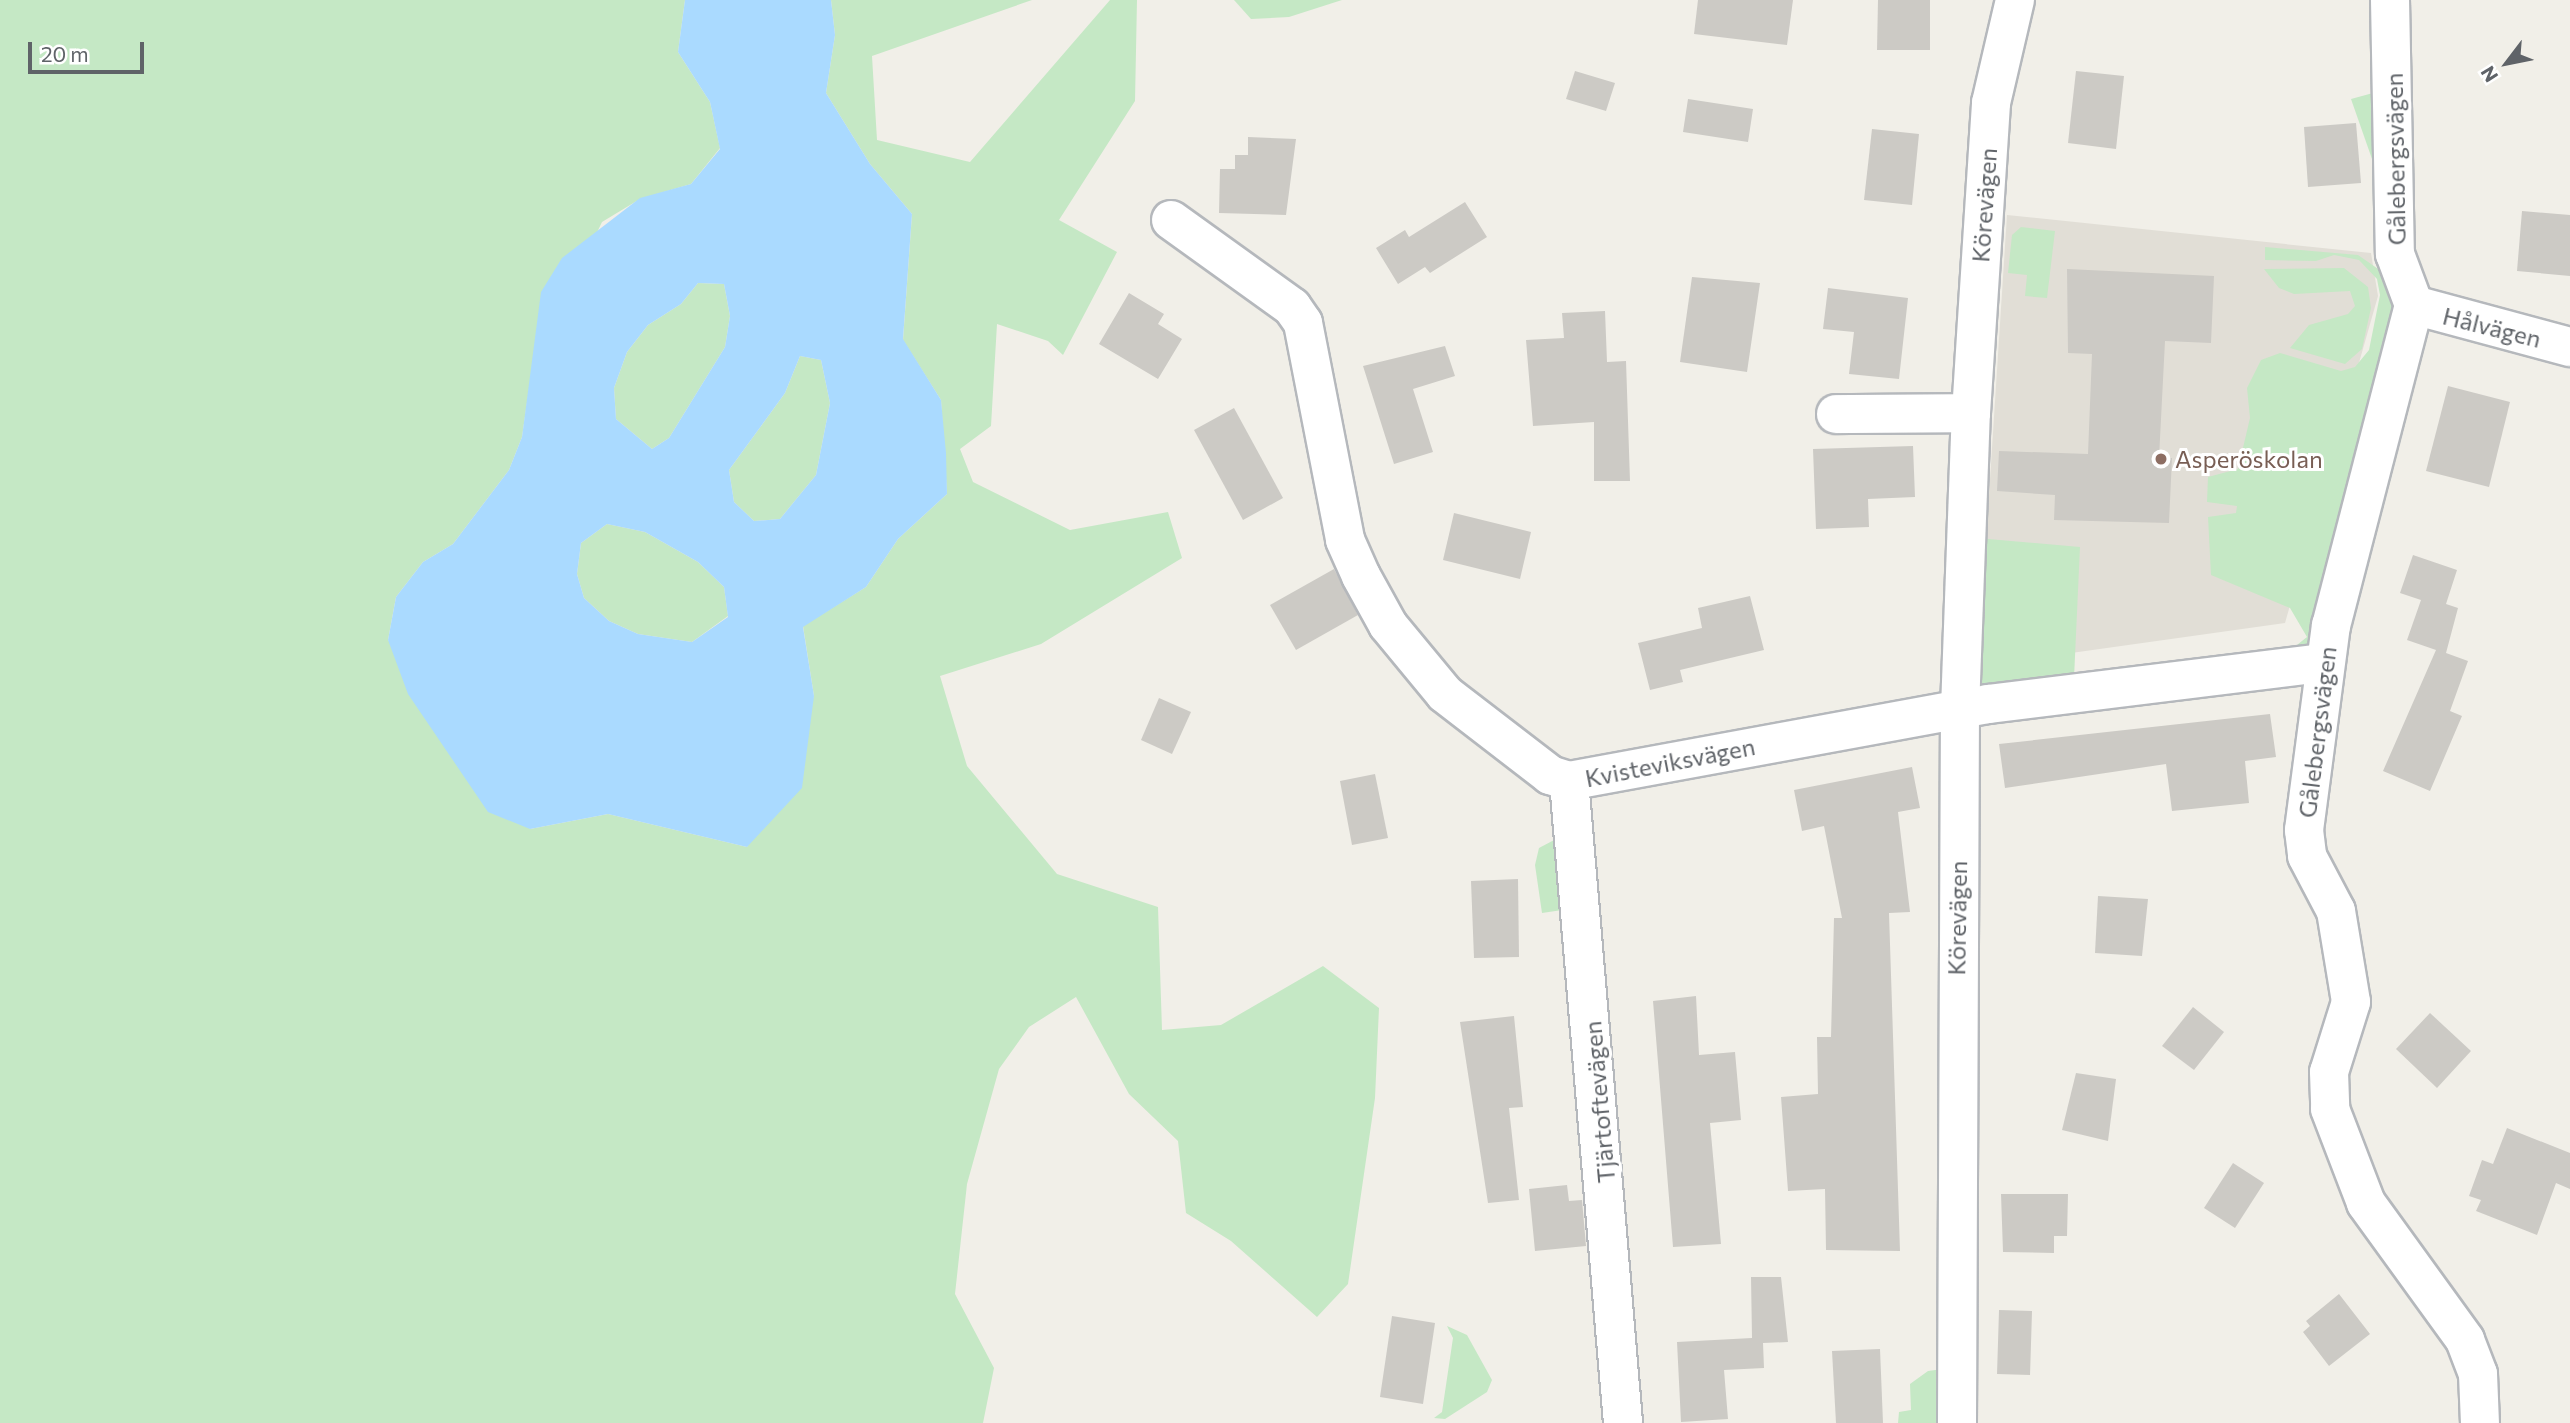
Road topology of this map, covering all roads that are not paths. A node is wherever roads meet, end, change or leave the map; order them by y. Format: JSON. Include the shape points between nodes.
{"nodes":[{"id":1,"x":2015,"y":0,"type":"edge"},
{"id":2,"x":2390,"y":0,"type":"edge"},
{"id":3,"x":1171,"y":220,"type":"dead end"},
{"id":4,"x":2414,"y":306,"type":"junction"},
{"id":5,"x":2570,"y":347,"type":"edge"},
{"id":6,"x":1970,"y":413,"type":"junction"},
{"id":7,"x":1836,"y":414,"type":"dead end"},
{"id":8,"x":2324,"y":663,"type":"junction"},
{"id":9,"x":1959,"y":709,"type":"junction"},
{"id":10,"x":1569,"y":781,"type":"junction"},
{"id":11,"x":1622,"y":1423,"type":"edge"},
{"id":12,"x":1957,"y":1423,"type":"edge"},
{"id":13,"x":2480,"y":1423,"type":"edge"}],
"edges":[{"from":1,"to":6,"type":"street","name":"Körevägen","via":[[1991,103]]},
{"from":2,"to":4,"type":"street","name":"Gålebergsvägen","via":[[2395,254]]},
{"from":3,"to":10,"type":"street","name":"Kvisteviksvägen","via":[[1274,293],[1303,323],[1345,540],[1388,625],[1474,720],[1550,775]]},
{"from":4,"to":5,"type":"street","name":"Hålvägen"},
{"from":4,"to":8,"type":"street","name":"Gålebergsvägen"},
{"from":6,"to":7,"type":"street"},
{"from":6,"to":9,"type":"street","name":"Körevägen"},
{"from":8,"to":9,"type":"street","name":"Kvisteviksvägen"},
{"from":8,"to":13,"type":"street","name":"Gålebergsvägen","via":[[2304,830],[2307,856],[2336,911],[2351,1002],[2329,1072],[2330,1109],[2366,1203],[2465,1340],[2478,1374]]},
{"from":9,"to":10,"type":"street","name":"Kvisteviksvägen"},
{"from":9,"to":12,"type":"street","name":"Körevägen"},
{"from":10,"to":11,"type":"street","name":"Tjärtoftevägen"}]}
